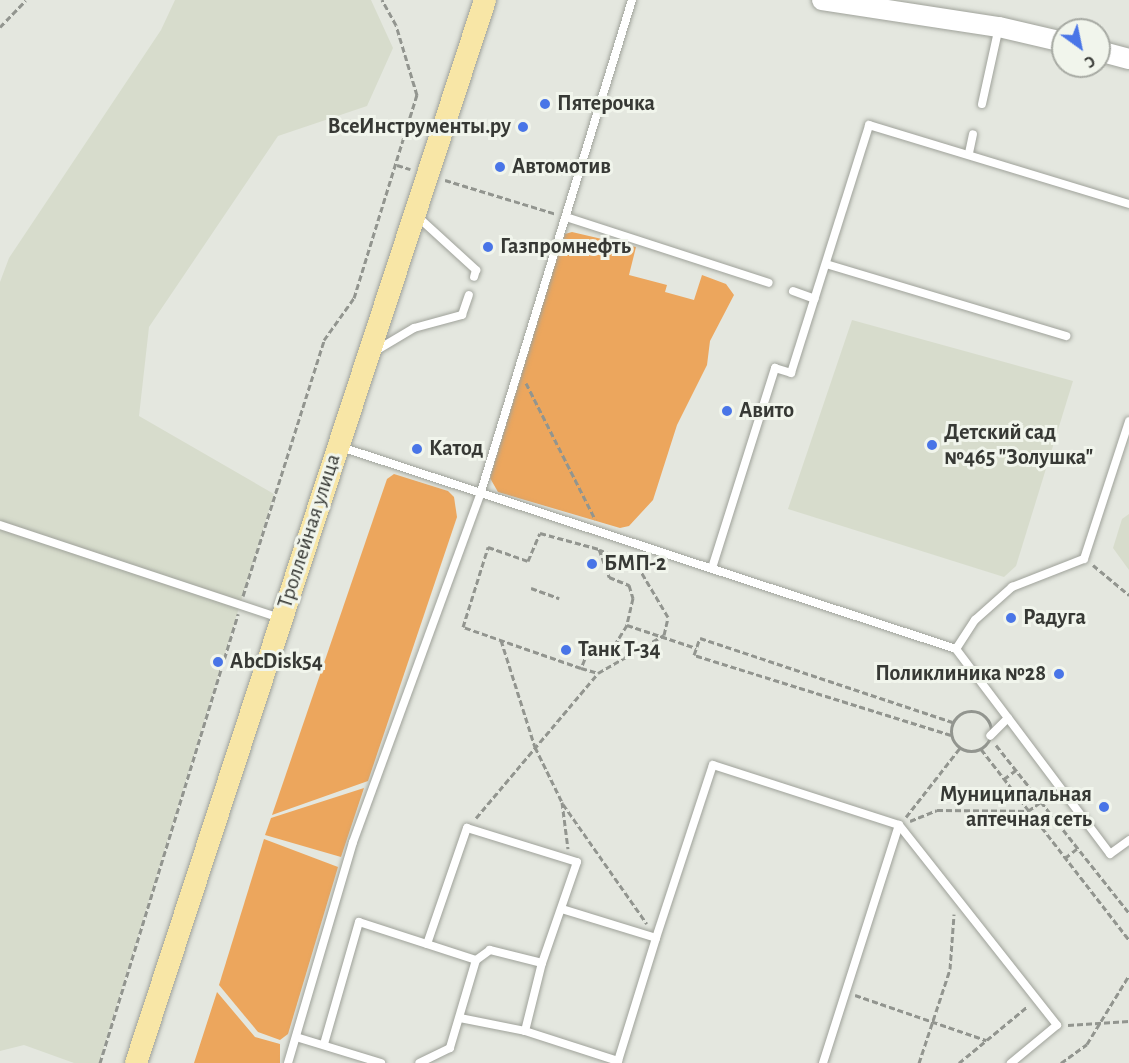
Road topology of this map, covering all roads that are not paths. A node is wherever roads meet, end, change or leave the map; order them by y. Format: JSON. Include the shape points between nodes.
{"nodes":[{"id":1,"x":485,"y":0,"type":"edge"},
{"id":2,"x":632,"y":0,"type":"edge"},
{"id":3,"x":822,"y":0,"type":"edge"},
{"id":4,"x":999,"y":27,"type":"junction"},
{"id":5,"x":1051,"y":39,"type":"edge"},
{"id":6,"x":1111,"y":54,"type":"edge"},
{"id":7,"x":1129,"y":59,"type":"edge"},
{"id":8,"x":982,"y":104,"type":"dead end"},
{"id":9,"x":973,"y":134,"type":"dead end"},
{"id":10,"x":969,"y":153,"type":"junction"},
{"id":11,"x":1129,"y":204,"type":"edge"},
{"id":12,"x":414,"y":213,"type":"junction"},
{"id":13,"x":566,"y":218,"type":"junction"},
{"id":14,"x":826,"y":264,"type":"junction"},
{"id":15,"x":474,"y":277,"type":"dead end"},
{"id":16,"x":769,"y":283,"type":"dead end"},
{"id":17,"x":793,"y":291,"type":"dead end"},
{"id":18,"x":469,"y":295,"type":"dead end"},
{"id":19,"x":815,"y":299,"type":"junction"},
{"id":20,"x":1066,"y":336,"type":"dead end"},
{"id":21,"x":365,"y":357,"type":"junction"},
{"id":22,"x":1129,"y":421,"type":"edge"},
{"id":23,"x":337,"y":445,"type":"junction"},
{"id":24,"x":480,"y":495,"type":"junction"},
{"id":25,"x":0,"y":525,"type":"edge"},
{"id":26,"x":712,"y":568,"type":"junction"},
{"id":27,"x":281,"y":618,"type":"junction"},
{"id":28,"x":956,"y":649,"type":"junction"},
{"id":29,"x":1008,"y":718,"type":"junction"},
{"id":30,"x":990,"y":736,"type":"road end"},
{"id":31,"x":899,"y":825,"type":"junction"},
{"id":32,"x":1129,"y":840,"type":"edge"},
{"id":33,"x":562,"y":909,"type":"junction"},
{"id":34,"x":656,"y":938,"type":"junction"},
{"id":35,"x":427,"y":944,"type":"junction"},
{"id":36,"x":476,"y":960,"type":"junction"},
{"id":37,"x":542,"y":963,"type":"junction"},
{"id":38,"x":460,"y":1018,"type":"junction"},
{"id":39,"x":525,"y":1031,"type":"junction"},
{"id":40,"x":296,"y":1037,"type":"junction"},
{"id":41,"x":324,"y":1044,"type":"junction"},
{"id":42,"x":377,"y":1062,"type":"edge"},
{"id":43,"x":620,"y":1062,"type":"edge"},
{"id":44,"x":136,"y":1063,"type":"edge"},
{"id":45,"x":288,"y":1063,"type":"edge"},
{"id":46,"x":419,"y":1063,"type":"edge"},
{"id":47,"x":823,"y":1063,"type":"edge"},
{"id":48,"x":1011,"y":1063,"type":"edge"}],
"edges":[{"from":1,"to":12,"type":"main road","name":"Троллейная улица"},
{"from":2,"to":13,"type":"lane"},
{"from":3,"to":4,"type":"main road"},
{"from":4,"to":5,"type":"main road"},
{"from":4,"to":8,"type":"lane"},
{"from":6,"to":7,"type":"main road"},
{"from":9,"to":10,"type":"lane"},
{"from":10,"to":11,"type":"lane"},
{"from":10,"to":14,"type":"lane","via":[[869,125]]},
{"from":12,"to":15,"type":"lane","via":[[476,270]]},
{"from":12,"to":21,"type":"main road","name":"Троллейная улица"},
{"from":13,"to":16,"type":"lane"},
{"from":13,"to":24,"type":"lane"},
{"from":14,"to":19,"type":"lane"},
{"from":14,"to":20,"type":"lane"},
{"from":17,"to":19,"type":"lane"},
{"from":18,"to":21,"type":"lane","via":[[462,315],[414,328]]},
{"from":19,"to":26,"type":"lane","via":[[791,374],[775,368]]},
{"from":21,"to":23,"type":"main road","name":"Троллейная улица"},
{"from":22,"to":28,"type":"lane","via":[[1084,559],[1012,587],[975,620]]},
{"from":23,"to":24,"type":"lane"},
{"from":23,"to":27,"type":"main road","name":"Троллейная улица"},
{"from":24,"to":26,"type":"lane"},
{"from":24,"to":40,"type":"lane","via":[[353,842]]},
{"from":25,"to":27,"type":"lane"},
{"from":26,"to":28,"type":"lane"},
{"from":27,"to":44,"type":"main road","name":"Троллейная улица"},
{"from":28,"to":29,"type":"lane"},
{"from":29,"to":30,"type":"lane"},
{"from":29,"to":32,"type":"lane","via":[[1110,854]]},
{"from":31,"to":34,"type":"lane","via":[[713,765]]},
{"from":31,"to":47,"type":"lane"},
{"from":31,"to":48,"type":"lane","via":[[1057,1025]]},
{"from":33,"to":34,"type":"lane"},
{"from":33,"to":35,"type":"lane","via":[[577,862],[467,828]]},
{"from":33,"to":37,"type":"lane"},
{"from":34,"to":43,"type":"lane"},
{"from":35,"to":36,"type":"lane"},
{"from":35,"to":41,"type":"lane","via":[[359,922]]},
{"from":36,"to":37,"type":"lane","via":[[490,950]]},
{"from":36,"to":38,"type":"lane"},
{"from":37,"to":39,"type":"lane"},
{"from":38,"to":39,"type":"lane"},
{"from":38,"to":46,"type":"lane","via":[[450,1048]]},
{"from":39,"to":43,"type":"lane"},
{"from":40,"to":41,"type":"lane"},
{"from":40,"to":45,"type":"lane"},
{"from":41,"to":42,"type":"lane"}]}
